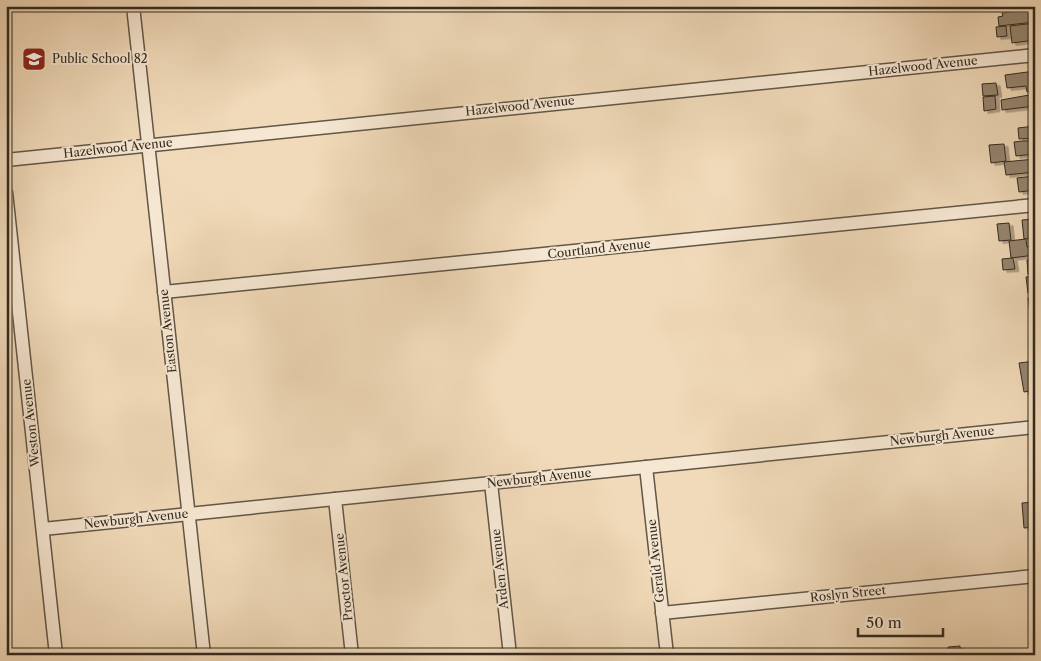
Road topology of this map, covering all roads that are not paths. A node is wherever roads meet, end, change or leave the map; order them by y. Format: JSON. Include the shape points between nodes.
{"nodes":[{"id":1,"x":133,"y":6,"type":"edge"},
{"id":2,"x":1035,"y":55,"type":"edge"},
{"id":3,"x":148,"y":145,"type":"junction"},
{"id":4,"x":6,"y":160,"type":"edge"},
{"id":5,"x":6,"y":192,"type":"edge"},
{"id":6,"x":1035,"y":205,"type":"edge"},
{"id":7,"x":164,"y":292,"type":"junction"},
{"id":8,"x":1035,"y":427,"type":"edge"},
{"id":9,"x":646,"y":467,"type":"junction"},
{"id":10,"x":491,"y":483,"type":"junction"},
{"id":11,"x":335,"y":499,"type":"junction"},
{"id":12,"x":189,"y":514,"type":"junction"},
{"id":13,"x":43,"y":528,"type":"junction"},
{"id":14,"x":1035,"y":576,"type":"edge"},
{"id":15,"x":662,"y":613,"type":"junction"},
{"id":16,"x":56,"y":655,"type":"edge"},
{"id":17,"x":204,"y":655,"type":"edge"},
{"id":18,"x":352,"y":655,"type":"edge"},
{"id":19,"x":510,"y":655,"type":"edge"},
{"id":20,"x":667,"y":655,"type":"edge"}],
"edges":[{"from":1,"to":3,"type":"street","name":"Easton Avenue"},
{"from":2,"to":3,"type":"street","name":"Hazelwood Avenue"},
{"from":3,"to":4,"type":"street","name":"Hazelwood Avenue"},
{"from":3,"to":7,"type":"street","name":"Easton Avenue"},
{"from":5,"to":13,"type":"street","name":"Weston Avenue"},
{"from":6,"to":7,"type":"street","name":"Courtland Avenue"},
{"from":7,"to":12,"type":"street","name":"Easton Avenue"},
{"from":8,"to":9,"type":"street","name":"Newburgh Avenue"},
{"from":9,"to":10,"type":"street","name":"Newburgh Avenue"},
{"from":9,"to":15,"type":"street","name":"Gerald Avenue"},
{"from":10,"to":11,"type":"street","name":"Newburgh Avenue"},
{"from":10,"to":19,"type":"street","name":"Arden Avenue"},
{"from":11,"to":12,"type":"street","name":"Newburgh Avenue"},
{"from":11,"to":18,"type":"street","name":"Proctor Avenue"},
{"from":12,"to":13,"type":"street","name":"Newburgh Avenue"},
{"from":12,"to":17,"type":"street","name":"Easton Avenue"},
{"from":13,"to":16,"type":"street","name":"Weston Avenue"},
{"from":14,"to":15,"type":"street","name":"Roslyn Street"},
{"from":15,"to":20,"type":"street","name":"Gerald Avenue"}]}
